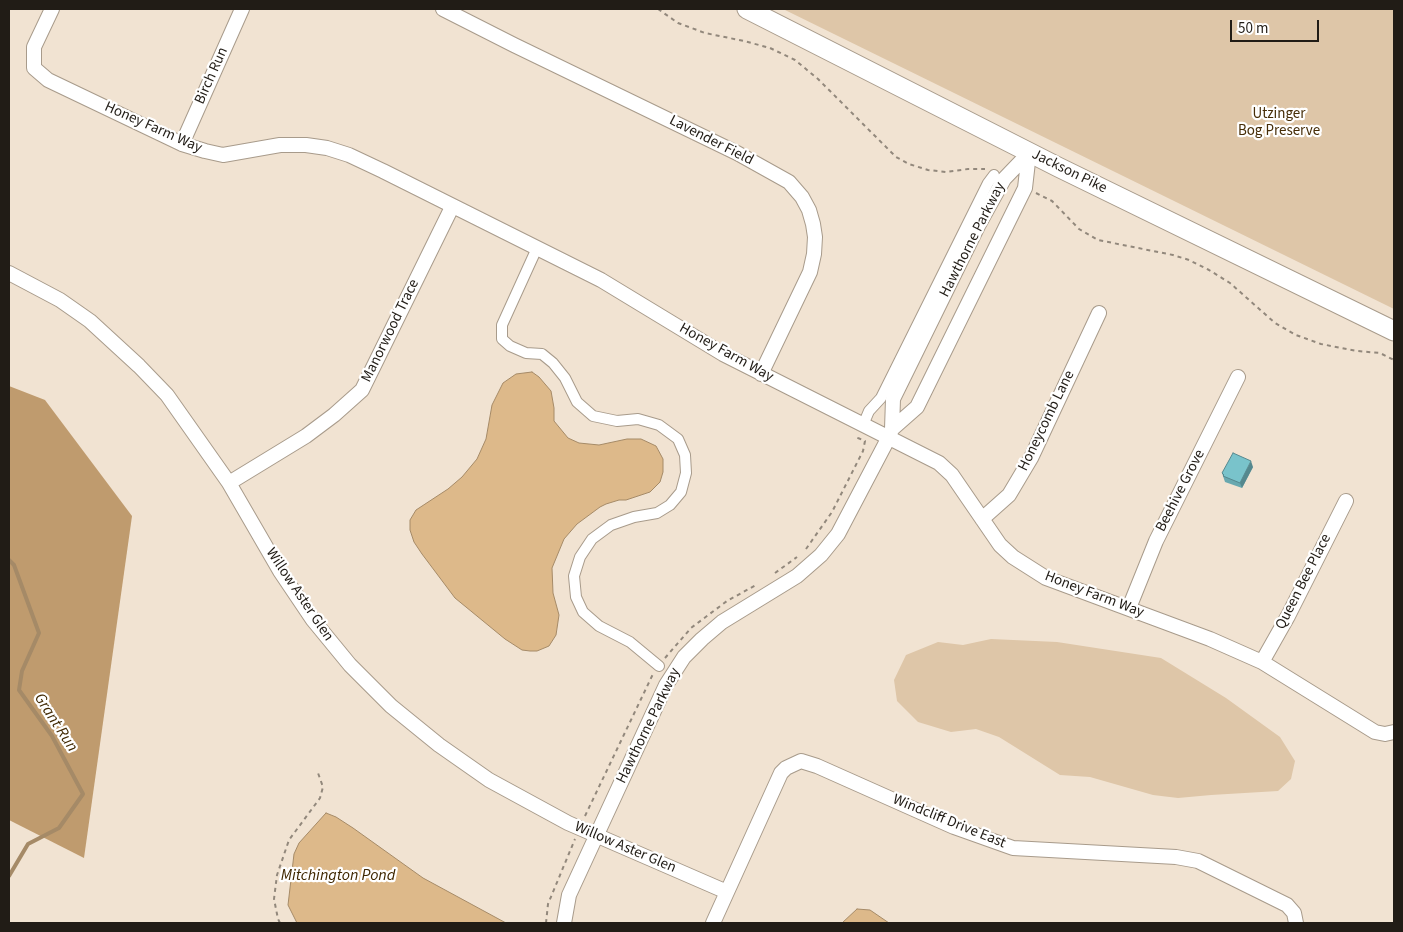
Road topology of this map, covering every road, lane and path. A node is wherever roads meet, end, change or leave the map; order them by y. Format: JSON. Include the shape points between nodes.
{"nodes":[{"id":1,"x":52,"y":9,"type":"edge"},
{"id":2,"x":242,"y":9,"type":"edge"},
{"id":3,"x":443,"y":9,"type":"edge"},
{"id":4,"x":746,"y":9,"type":"edge"},
{"id":5,"x":182,"y":144,"type":"junction"},
{"id":6,"x":1030,"y":153,"type":"junction"},
{"id":7,"x":994,"y":175,"type":"dead end"},
{"id":8,"x":452,"y":207,"type":"junction"},
{"id":9,"x":537,"y":248,"type":"junction"},
{"id":10,"x":9,"y":273,"type":"edge"},
{"id":11,"x":1100,"y":313,"type":"dead end"},
{"id":12,"x":1394,"y":331,"type":"edge"},
{"id":13,"x":761,"y":374,"type":"junction"},
{"id":14,"x":1238,"y":377,"type":"dead end"},
{"id":15,"x":863,"y":425,"type":"junction"},
{"id":16,"x":891,"y":433,"type":"junction"},
{"id":17,"x":229,"y":483,"type":"junction"},
{"id":18,"x":1346,"y":501,"type":"dead end"},
{"id":19,"x":982,"y":519,"type":"junction"},
{"id":20,"x":1130,"y":608,"type":"junction"},
{"id":21,"x":1262,"y":662,"type":"junction"},
{"id":22,"x":659,"y":666,"type":"dead end"},
{"id":23,"x":1394,"y":732,"type":"edge"},
{"id":24,"x":318,"y":773,"type":"dead end"},
{"id":25,"x":597,"y":835,"type":"junction"},
{"id":26,"x":727,"y":892,"type":"junction"},
{"id":27,"x":280,"y":923,"type":"edge"},
{"id":28,"x":564,"y":923,"type":"edge"},
{"id":29,"x":713,"y":923,"type":"edge"},
{"id":30,"x":1296,"y":923,"type":"edge"}],
"edges":[{"from":1,"to":5,"type":"street","name":"Honey Farm Way","via":[[34,47],[34,68],[48,80]]},
{"from":2,"to":5,"type":"street","name":"Birch Run"},
{"from":3,"to":13,"type":"street","name":"Lavender Field","via":[[737,153],[788,182],[802,197],[816,237],[810,272]]},
{"from":4,"to":6,"type":"main road","name":"Jackson Pike"},
{"from":5,"to":8,"type":"street","name":"Honey Farm Way","via":[[223,156],[280,145],[327,148],[383,171]]},
{"from":6,"to":12,"type":"main road","name":"Jackson Pike"},
{"from":6,"to":16,"type":"street","name":"Hawthorne Parkway","via":[[1025,188],[917,407]]},
{"from":6,"to":16,"type":"street","name":"Hawthorne Parkway","via":[[1004,179],[978,226],[893,399]]},
{"from":7,"to":15,"type":"street","via":[[881,398],[869,411]]},
{"from":8,"to":9,"type":"street","name":"Honey Farm Way"},
{"from":8,"to":17,"type":"street","name":"Manorwood Trace","via":[[362,390],[306,436]]},
{"from":9,"to":13,"type":"street","name":"Honey Farm Way","via":[[601,280]]},
{"from":9,"to":22,"type":"street","via":[[502,325],[502,339],[526,353],[542,354],[553,363],[577,402],[594,416],[638,419],[659,426],[678,439],[685,455],[686,473],[681,492],[670,505],[657,513],[611,525],[604,530],[592,539],[580,556],[574,576],[576,596],[583,612],[600,626],[630,642]]},
{"from":10,"to":17,"type":"street","name":"Willow Aster Glen","via":[[60,300],[139,366],[168,395]]},
{"from":11,"to":19,"type":"street","name":"Honeycomb Lane","via":[[1031,458],[1008,495]]},
{"from":13,"to":15,"type":"street","name":"Honey Farm Way"},
{"from":14,"to":20,"type":"street","name":"Beehive Grove","via":[[1156,541]]},
{"from":15,"to":16,"type":"street","name":"Honey Farm Way"},
{"from":16,"to":19,"type":"street","name":"Honey Farm Way","via":[[939,463],[952,475]]},
{"from":16,"to":25,"type":"street","name":"Hawthorne Parkway","via":[[838,534],[821,555],[796,576],[722,622],[684,657],[666,685]]},
{"from":17,"to":25,"type":"street","name":"Willow Aster Glen","via":[[280,571],[313,620],[350,665],[391,706],[439,746],[489,780]]},
{"from":18,"to":21,"type":"street","name":"Queen Bee Place"},
{"from":19,"to":20,"type":"street","name":"Honey Farm Way","via":[[1013,557],[1046,578]]},
{"from":20,"to":21,"type":"street","name":"Honey Farm Way"},
{"from":21,"to":23,"type":"street","name":"Honey Farm Way","via":[[1375,732]]},
{"from":24,"to":27,"type":"path","via":[[323,787],[320,798],[289,840],[277,875],[274,899]]},
{"from":25,"to":26,"type":"street","name":"Willow Aster Glen"},
{"from":25,"to":28,"type":"street","name":"Hawthorne Parkway","via":[[569,896]]},
{"from":26,"to":29,"type":"street"},
{"from":26,"to":30,"type":"street","name":"Windcliff Drive East","via":[[781,773],[801,761],[954,827],[1013,848],[1198,861],[1287,906]]}]}
